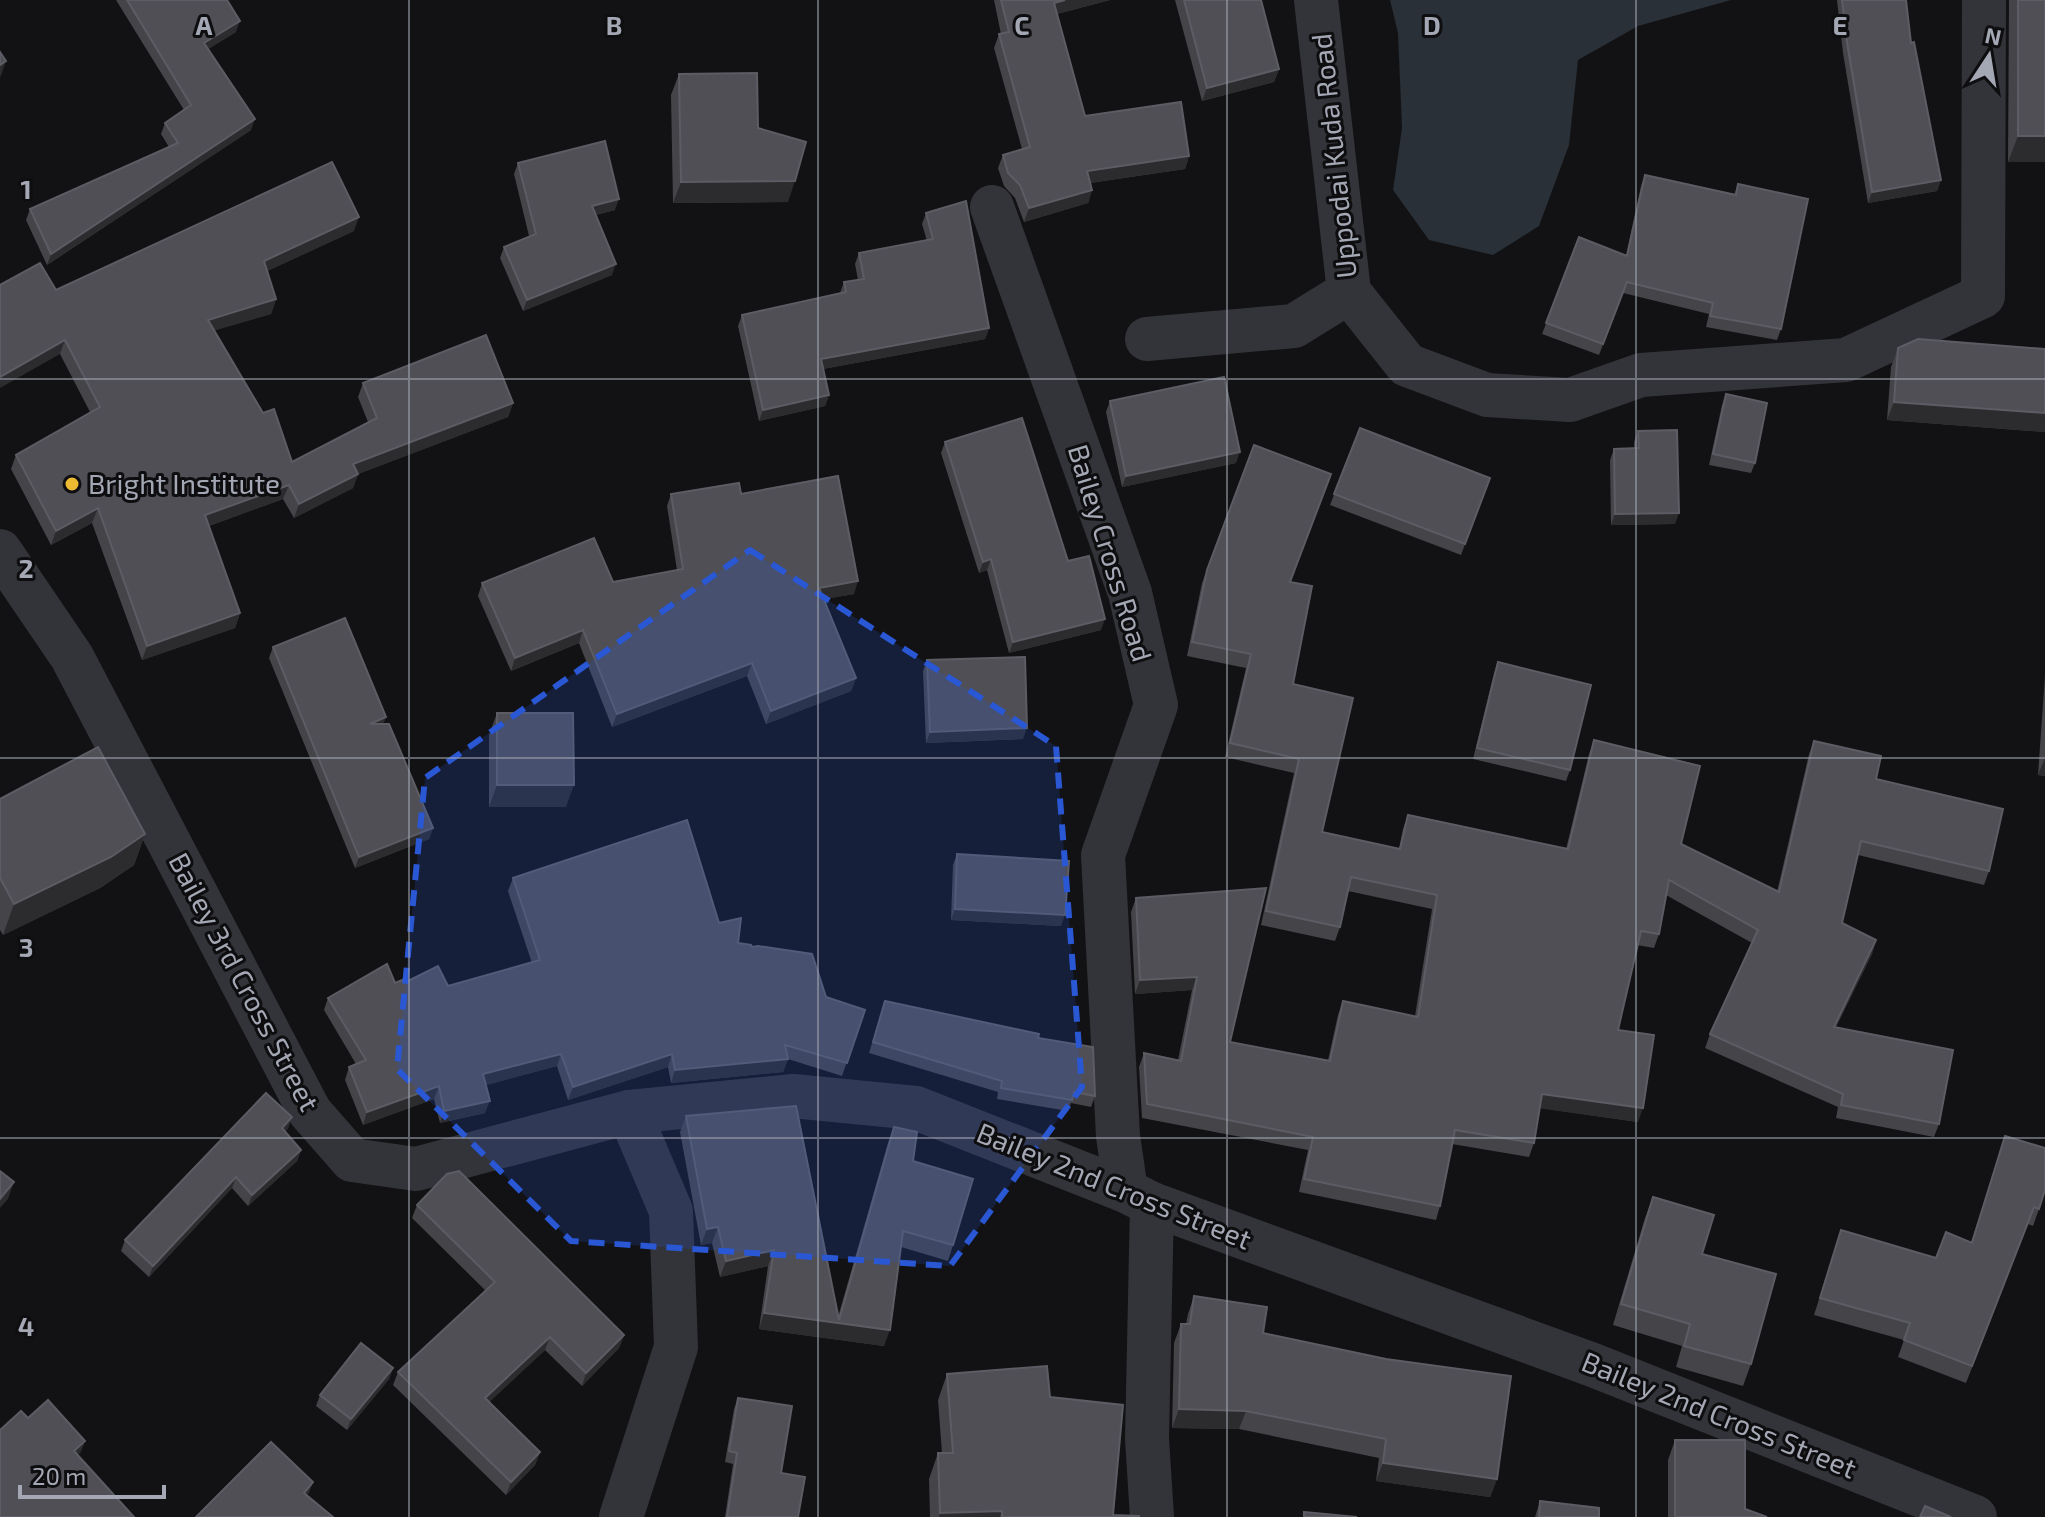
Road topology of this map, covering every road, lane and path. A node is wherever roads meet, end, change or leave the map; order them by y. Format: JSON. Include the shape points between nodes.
{"nodes":[{"id":1,"x":1316,"y":0,"type":"edge"},
{"id":2,"x":1984,"y":0,"type":"edge"},
{"id":3,"x":992,"y":207,"type":"dead end"},
{"id":4,"x":1349,"y":292,"type":"junction"},
{"id":5,"x":1147,"y":339,"type":"dead end"},
{"id":6,"x":0,"y":551,"type":"edge"},
{"id":7,"x":629,"y":1112,"type":"junction"},
{"id":8,"x":1139,"y":1198,"type":"junction"},
{"id":9,"x":621,"y":1517,"type":"edge"},
{"id":10,"x":1152,"y":1517,"type":"edge"},
{"id":11,"x":1975,"y":1517,"type":"edge"}],
"edges":[{"from":1,"to":4,"type":"street","name":"Uppodai Kuda Road"},
{"from":2,"to":4,"type":"street","via":[[1983,296],[1846,360],[1641,375],[1570,400],[1487,395],[1407,365]]},
{"from":3,"to":8,"type":"street","name":"Bailey Cross Road","via":[[1130,593],[1156,705],[1103,855],[1118,1136]]},
{"from":4,"to":5,"type":"street","name":"Uppodai Kuda Road","via":[[1294,326]]},
{"from":6,"to":7,"type":"street","name":"Bailey 3rd Cross Street","via":[[72,657],[310,1112],[352,1160],[416,1169]]},
{"from":7,"to":8,"type":"street","name":"Bailey 2nd Cross Street","via":[[793,1096],[916,1108]]},
{"from":7,"to":9,"type":"street","via":[[671,1211],[676,1347]]},
{"from":8,"to":10,"type":"street","name":"Bailey Cross Road"},
{"from":8,"to":11,"type":"street","name":"Bailey 2nd Cross Street","via":[[1593,1365]]}]}
